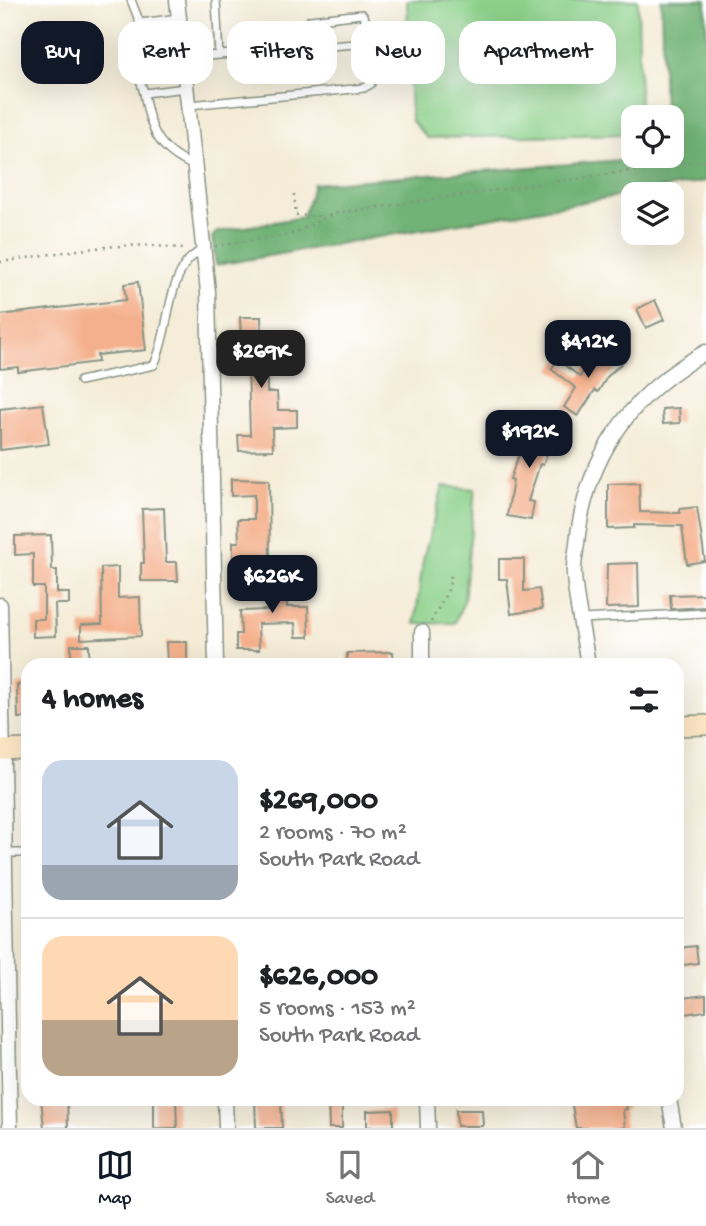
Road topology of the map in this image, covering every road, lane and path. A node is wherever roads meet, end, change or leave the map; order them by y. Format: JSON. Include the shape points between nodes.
{"nodes":[{"id":1,"x":131,"y":0,"type":"edge"},
{"id":2,"x":177,"y":0,"type":"edge"},
{"id":3,"x":216,"y":0,"type":"edge"},
{"id":4,"x":179,"y":18,"type":"junction"},
{"id":5,"x":310,"y":20,"type":"dead end"},
{"id":6,"x":139,"y":21,"type":"edge"},
{"id":7,"x":156,"y":21,"type":"edge"},
{"id":8,"x":179,"y":21,"type":"edge"},
{"id":9,"x":366,"y":21,"type":"edge"},
{"id":10,"x":351,"y":44,"type":"edge"},
{"id":11,"x":219,"y":55,"type":"junction"},
{"id":12,"x":213,"y":56,"type":"edge"},
{"id":13,"x":141,"y":84,"type":"edge"},
{"id":14,"x":186,"y":84,"type":"edge"},
{"id":15,"x":371,"y":84,"type":"edge"},
{"id":16,"x":186,"y":88,"type":"junction"},
{"id":17,"x":144,"y":93,"type":"junction"},
{"id":18,"x":188,"y":105,"type":"junction"},
{"id":19,"x":706,"y":160,"type":"edge"},
{"id":20,"x":195,"y":166,"type":"junction"},
{"id":21,"x":294,"y":194,"type":"dead end"},
{"id":22,"x":323,"y":217,"type":"junction"},
{"id":23,"x":203,"y":248,"type":"junction"},
{"id":24,"x":0,"y":262,"type":"edge"},
{"id":25,"x":706,"y":352,"type":"edge"},
{"id":26,"x":80,"y":380,"type":"dead end"},
{"id":27,"x":451,"y":574,"type":"dead end"},
{"id":28,"x":0,"y":604,"type":"edge"},
{"id":29,"x":706,"y":613,"type":"edge"},
{"id":30,"x":581,"y":619,"type":"junction"},
{"id":31,"x":422,"y":632,"type":"joint"},
{"id":32,"x":216,"y":658,"type":"edge"},
{"id":33,"x":422,"y":658,"type":"edge"},
{"id":34,"x":588,"y":658,"type":"edge"},
{"id":35,"x":706,"y":725,"type":"edge"},
{"id":36,"x":684,"y":726,"type":"edge"},
{"id":37,"x":21,"y":749,"type":"edge"},
{"id":38,"x":2,"y":750,"type":"edge"},
{"id":39,"x":3,"y":853,"type":"edge"},
{"id":40,"x":21,"y":853,"type":"edge"},
{"id":41,"x":225,"y":1106,"type":"edge"},
{"id":42,"x":428,"y":1106,"type":"edge"},
{"id":43,"x":670,"y":1106,"type":"edge"},
{"id":44,"x":10,"y":1128,"type":"edge"},
{"id":45,"x":226,"y":1128,"type":"edge"},
{"id":46,"x":428,"y":1128,"type":"edge"},
{"id":47,"x":674,"y":1128,"type":"edge"}],
"edges":[{"from":1,"to":6,"type":"lane"},
{"from":2,"to":4,"type":"street"},
{"from":3,"to":11,"type":"lane"},
{"from":4,"to":7,"type":"lane"},
{"from":4,"to":8,"type":"street"},
{"from":5,"to":9,"type":"lane","via":[[362,14]]},
{"from":10,"to":11,"type":"lane"},
{"from":11,"to":12,"type":"lane"},
{"from":13,"to":17,"type":"lane"},
{"from":14,"to":16,"type":"street"},
{"from":15,"to":18,"type":"lane"},
{"from":16,"to":17,"type":"lane"},
{"from":16,"to":18,"type":"street"},
{"from":17,"to":20,"type":"lane","via":[[149,122],[163,145],[177,159]]},
{"from":18,"to":20,"type":"street"},
{"from":19,"to":22,"type":"path"},
{"from":20,"to":23,"type":"street"},
{"from":21,"to":22,"type":"path","via":[[296,215]]},
{"from":22,"to":23,"type":"path","via":[[289,234]]},
{"from":23,"to":24,"type":"path","via":[[128,244]]},
{"from":23,"to":26,"type":"lane","via":[[187,261],[177,280],[162,349],[154,365]]},
{"from":23,"to":32,"type":"street","via":[[208,292]]},
{"from":25,"to":30,"type":"street","via":[[677,369],[636,405],[604,448],[586,489],[578,528],[574,574]]},
{"from":27,"to":31,"type":"path","via":[[449,588]]},
{"from":28,"to":38,"type":"street"},
{"from":29,"to":30,"type":"lane"},
{"from":30,"to":34,"type":"street"},
{"from":31,"to":33,"type":"street"},
{"from":35,"to":36,"type":"street"},
{"from":37,"to":38,"type":"street"},
{"from":38,"to":39,"type":"street"},
{"from":39,"to":40,"type":"lane"},
{"from":39,"to":44,"type":"street"},
{"from":41,"to":45,"type":"street"},
{"from":42,"to":46,"type":"street"},
{"from":43,"to":47,"type":"street"}]}
